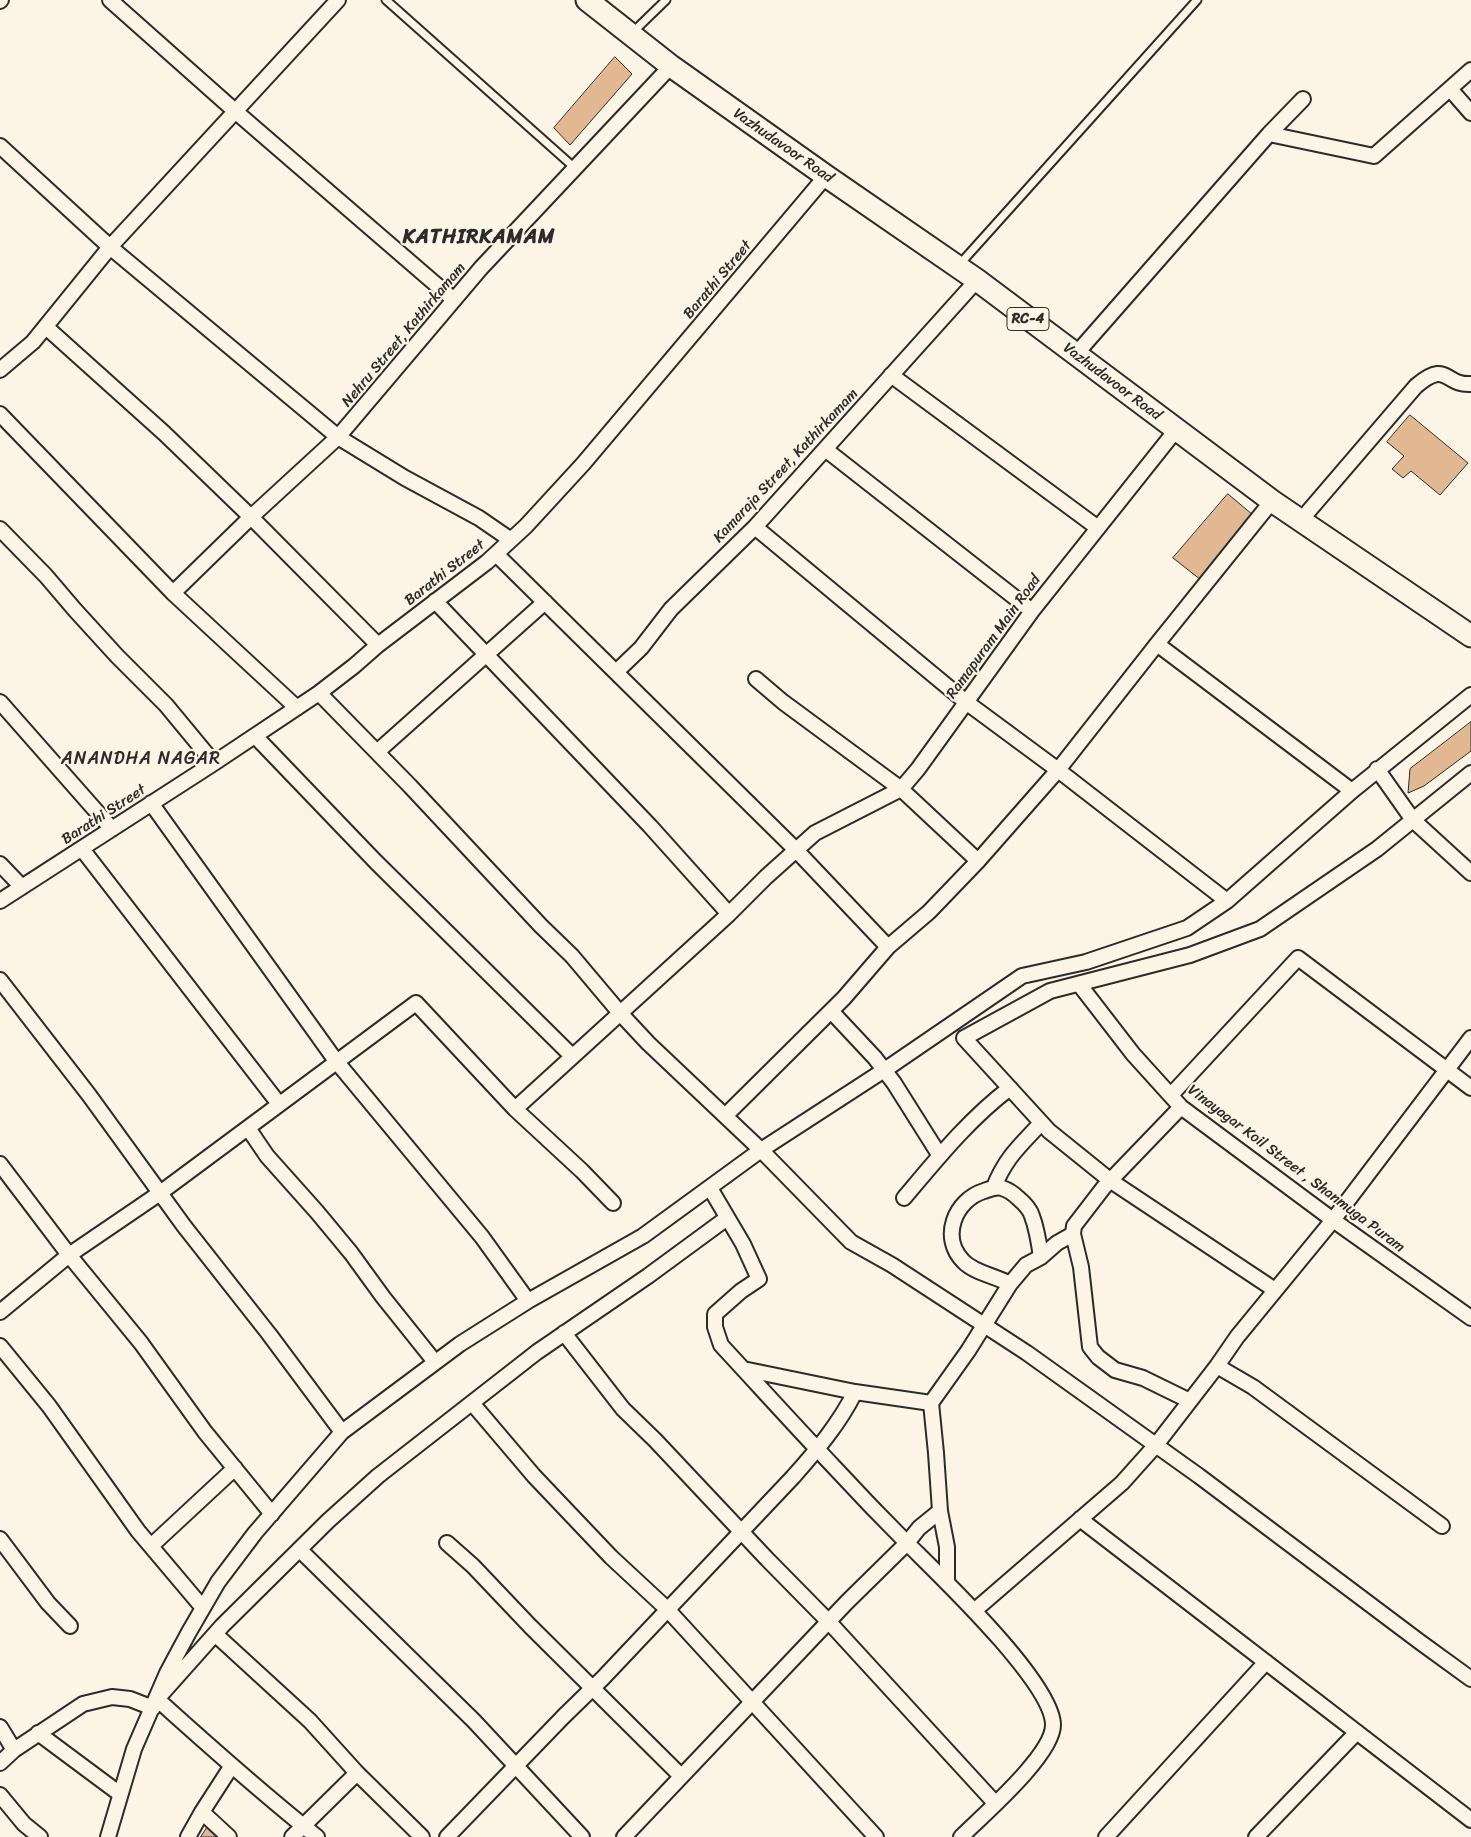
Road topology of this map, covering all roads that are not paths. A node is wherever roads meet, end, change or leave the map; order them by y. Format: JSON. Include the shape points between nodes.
{"nodes":[{"id":1,"x":110,"y":0,"type":"edge"},
{"id":2,"x":338,"y":0,"type":"edge"},
{"id":3,"x":386,"y":0,"type":"edge"},
{"id":4,"x":587,"y":0,"type":"edge"},
{"id":5,"x":666,"y":0,"type":"edge"},
{"id":6,"x":1198,"y":0,"type":"edge"},
{"id":7,"x":631,"y":34,"type":"junction"},
{"id":8,"x":671,"y":66,"type":"junction"},
{"id":9,"x":1471,"y":70,"type":"edge"},
{"id":10,"x":1450,"y":89,"type":"junction"},
{"id":11,"x":1302,"y":99,"type":"dead end"},
{"id":12,"x":235,"y":111,"type":"junction"},
{"id":13,"x":1471,"y":113,"type":"edge"},
{"id":14,"x":1269,"y":134,"type":"junction"},
{"id":15,"x":0,"y":146,"type":"edge"},
{"id":16,"x":576,"y":169,"type":"junction"},
{"id":17,"x":826,"y":176,"type":"junction"},
{"id":18,"x":110,"y":247,"type":"junction"},
{"id":19,"x":957,"y":267,"type":"junction"},
{"id":20,"x":976,"y":280,"type":"junction"},
{"id":21,"x":454,"y":300,"type":"junction"},
{"id":22,"x":46,"y":327,"type":"junction"},
{"id":23,"x":1076,"y":354,"type":"junction"},
{"id":24,"x":0,"y":370,"type":"edge"},
{"id":25,"x":891,"y":375,"type":"junction"},
{"id":26,"x":1471,"y":384,"type":"edge"},
{"id":27,"x":0,"y":414,"type":"edge"},
{"id":28,"x":1176,"y":430,"type":"junction"},
{"id":29,"x":338,"y":437,"type":"junction"},
{"id":30,"x":825,"y":449,"type":"junction"},
{"id":31,"x":1272,"y":501,"type":"junction"},
{"id":32,"x":251,"y":517,"type":"junction"},
{"id":33,"x":1301,"y":520,"type":"junction"},
{"id":34,"x":755,"y":527,"type":"junction"},
{"id":35,"x":1098,"y":528,"type":"junction"},
{"id":36,"x":0,"y":529,"type":"edge"},
{"id":37,"x":511,"y":540,"type":"junction"},
{"id":38,"x":496,"y":554,"type":"junction"},
{"id":39,"x":173,"y":593,"type":"junction"},
{"id":40,"x":435,"y":601,"type":"junction"},
{"id":41,"x":545,"y":602,"type":"junction"},
{"id":42,"x":1032,"y":610,"type":"junction"},
{"id":43,"x":1471,"y":636,"type":"edge"},
{"id":44,"x":1157,"y":644,"type":"junction"},
{"id":45,"x":378,"y":645,"type":"junction"},
{"id":46,"x":487,"y":654,"type":"junction"},
{"id":47,"x":616,"y":672,"type":"junction"},
{"id":48,"x":756,"y":679,"type":"dead end"},
{"id":49,"x":319,"y":693,"type":"junction"},
{"id":50,"x":1471,"y":695,"type":"edge"},
{"id":51,"x":0,"y":702,"type":"edge"},
{"id":52,"x":966,"y":702,"type":"junction"},
{"id":53,"x":297,"y":708,"type":"junction"},
{"id":54,"x":255,"y":736,"type":"junction"},
{"id":55,"x":377,"y":752,"type":"junction"},
{"id":56,"x":214,"y":763,"type":"junction"},
{"id":57,"x":1377,"y":769,"type":"junction"},
{"id":58,"x":1058,"y":770,"type":"junction"},
{"id":59,"x":1471,"y":773,"type":"edge"},
{"id":60,"x":901,"y":789,"type":"junction"},
{"id":61,"x":1352,"y":791,"type":"junction"},
{"id":62,"x":151,"y":803,"type":"junction"},
{"id":63,"x":1413,"y":820,"type":"junction"},
{"id":64,"x":112,"y":829,"type":"junction"},
{"id":65,"x":82,"y":849,"type":"junction"},
{"id":66,"x":796,"y":850,"type":"junction"},
{"id":67,"x":978,"y":861,"type":"junction"},
{"id":68,"x":0,"y":864,"type":"edge"},
{"id":69,"x":1471,"y":873,"type":"edge"},
{"id":70,"x":22,"y":887,"type":"junction"},
{"id":71,"x":0,"y":901,"type":"edge"},
{"id":72,"x":1227,"y":901,"type":"junction"},
{"id":73,"x":729,"y":914,"type":"junction"},
{"id":74,"x":888,"y":947,"type":"junction"},
{"id":75,"x":0,"y":980,"type":"edge"},
{"id":76,"x":1079,"y":984,"type":"junction"},
{"id":77,"x":831,"y":1011,"type":"junction"},
{"id":78,"x":620,"y":1013,"type":"junction"},
{"id":79,"x":1471,"y":1038,"type":"edge"},
{"id":80,"x":572,"y":1056,"type":"junction"},
{"id":81,"x":336,"y":1061,"type":"junction"},
{"id":82,"x":884,"y":1070,"type":"junction"},
{"id":83,"x":1446,"y":1070,"type":"junction"},
{"id":84,"x":1010,"y":1088,"type":"junction"},
{"id":85,"x":1471,"y":1088,"type":"edge"},
{"id":86,"x":1171,"y":1095,"type":"junction"},
{"id":87,"x":279,"y":1104,"type":"junction"},
{"id":88,"x":1181,"y":1107,"type":"junction"},
{"id":89,"x":515,"y":1109,"type":"junction"},
{"id":90,"x":726,"y":1115,"type":"junction"},
{"id":91,"x":1041,"y":1123,"type":"junction"},
{"id":92,"x":248,"y":1128,"type":"junction"},
{"id":93,"x":761,"y":1150,"type":"junction"},
{"id":94,"x":940,"y":1156,"type":"junction"},
{"id":95,"x":0,"y":1164,"type":"edge"},
{"id":96,"x":1111,"y":1181,"type":"junction"},
{"id":97,"x":994,"y":1187,"type":"junction"},
{"id":98,"x":710,"y":1188,"type":"junction"},
{"id":99,"x":160,"y":1193,"type":"junction"},
{"id":100,"x":904,"y":1198,"type":"dead end"},
{"id":101,"x":613,"y":1203,"type":"dead end"},
{"id":102,"x":727,"y":1218,"type":"junction"},
{"id":103,"x":1333,"y":1220,"type":"junction"},
{"id":104,"x":1073,"y":1234,"type":"junction"},
{"id":105,"x":69,"y":1255,"type":"junction"},
{"id":106,"x":1041,"y":1257,"type":"junction"},
{"id":107,"x":1010,"y":1284,"type":"junction"},
{"id":108,"x":1275,"y":1290,"type":"junction"},
{"id":109,"x":528,"y":1301,"type":"junction"},
{"id":110,"x":0,"y":1312,"type":"edge"},
{"id":111,"x":1471,"y":1318,"type":"edge"},
{"id":112,"x":984,"y":1324,"type":"junction"},
{"id":113,"x":564,"y":1333,"type":"junction"},
{"id":114,"x":0,"y":1346,"type":"edge"},
{"id":115,"x":435,"y":1362,"type":"junction"},
{"id":116,"x":1217,"y":1366,"type":"junction"},
{"id":117,"x":743,"y":1369,"type":"junction"},
{"id":118,"x":856,"y":1392,"type":"junction"},
{"id":119,"x":1190,"y":1400,"type":"junction"},
{"id":120,"x":472,"y":1403,"type":"junction"},
{"id":121,"x":930,"y":1403,"type":"junction"},
{"id":122,"x":342,"y":1432,"type":"junction"},
{"id":123,"x":1156,"y":1445,"type":"junction"},
{"id":124,"x":818,"y":1450,"type":"junction"},
{"id":125,"x":235,"y":1468,"type":"junction"},
{"id":126,"x":940,"y":1511,"type":"junction"},
{"id":127,"x":272,"y":1514,"type":"junction"},
{"id":128,"x":1080,"y":1519,"type":"junction"},
{"id":129,"x":1442,"y":1526,"type":"dead end"},
{"id":130,"x":740,"y":1531,"type":"junction"},
{"id":131,"x":0,"y":1539,"type":"edge"},
{"id":132,"x":447,"y":1543,"type":"dead end"},
{"id":133,"x":907,"y":1543,"type":"junction"},
{"id":134,"x":151,"y":1546,"type":"junction"},
{"id":135,"x":300,"y":1550,"type":"junction"},
{"id":136,"x":947,"y":1583,"type":"junction"},
{"id":137,"x":203,"y":1608,"type":"junction"},
{"id":138,"x":667,"y":1609,"type":"junction"},
{"id":139,"x":974,"y":1611,"type":"junction"},
{"id":140,"x":829,"y":1622,"type":"junction"},
{"id":141,"x":70,"y":1626,"type":"dead end"},
{"id":142,"x":215,"y":1634,"type":"junction"},
{"id":143,"x":1266,"y":1662,"type":"junction"},
{"id":144,"x":1471,"y":1679,"type":"edge"},
{"id":145,"x":592,"y":1688,"type":"junction"},
{"id":146,"x":155,"y":1703,"type":"junction"},
{"id":147,"x":752,"y":1703,"type":"junction"},
{"id":148,"x":0,"y":1727,"type":"edge"},
{"id":149,"x":1357,"y":1732,"type":"junction"},
{"id":150,"x":38,"y":1733,"type":"junction"},
{"id":151,"x":14,"y":1750,"type":"junction"},
{"id":152,"x":0,"y":1763,"type":"edge"},
{"id":153,"x":231,"y":1767,"type":"junction"},
{"id":154,"x":516,"y":1767,"type":"junction"},
{"id":155,"x":357,"y":1773,"type":"junction"},
{"id":156,"x":681,"y":1776,"type":"junction"},
{"id":157,"x":120,"y":1794,"type":"junction"},
{"id":158,"x":0,"y":1795,"type":"edge"},
{"id":159,"x":994,"y":1803,"type":"junction"},
{"id":160,"x":202,"y":1812,"type":"junction"},
{"id":161,"x":1471,"y":1820,"type":"edge"},
{"id":162,"x":303,"y":1826,"type":"junction"},
{"id":163,"x":40,"y":1837,"type":"edge"},
{"id":164,"x":108,"y":1837,"type":"edge"},
{"id":165,"x":188,"y":1837,"type":"edge"},
{"id":166,"x":229,"y":1837,"type":"edge"},
{"id":167,"x":292,"y":1837,"type":"edge"},
{"id":168,"x":317,"y":1837,"type":"edge"},
{"id":169,"x":422,"y":1837,"type":"edge"},
{"id":170,"x":447,"y":1837,"type":"edge"},
{"id":171,"x":582,"y":1837,"type":"edge"},
{"id":172,"x":624,"y":1837,"type":"edge"},
{"id":173,"x":876,"y":1837,"type":"edge"},
{"id":174,"x":961,"y":1837,"type":"edge"},
{"id":175,"x":1106,"y":1837,"type":"edge"},
{"id":176,"x":1256,"y":1837,"type":"edge"}],
"edges":[{"from":1,"to":12,"type":"street"},
{"from":2,"to":12,"type":"street"},
{"from":3,"to":16,"type":"lane"},
{"from":4,"to":7,"type":"main road","name":"Vazhudavoor Road","number":"RC-4"},
{"from":5,"to":7,"type":"lane"},
{"from":6,"to":19,"type":"lane"},
{"from":7,"to":8,"type":"main road","name":"Vazhudavoor Road","number":"RC-4"},
{"from":8,"to":16,"type":"street","name":"Nehru Street, Kathirkamam"},
{"from":8,"to":17,"type":"main road","name":"Vazhudavoor Road","number":"RC-4"},
{"from":9,"to":10,"type":"street"},
{"from":10,"to":13,"type":"street"},
{"from":10,"to":14,"type":"street","via":[[1374,156]]},
{"from":11,"to":14,"type":"street"},
{"from":12,"to":18,"type":"street"},
{"from":12,"to":21,"type":"street"},
{"from":14,"to":23,"type":"street"},
{"from":15,"to":18,"type":"street"},
{"from":16,"to":21,"type":"street","name":"Nehru Street, Kathirkamam"},
{"from":17,"to":19,"type":"main road","name":"Vazhudavoor Road","number":"RC-4"},
{"from":17,"to":37,"type":"street","name":"Barathi Street","via":[[583,464]]},
{"from":18,"to":22,"type":"street"},
{"from":18,"to":29,"type":"street"},
{"from":19,"to":20,"type":"main road","name":"Vazhudavoor Road","number":"RC-4"},
{"from":20,"to":23,"type":"main road","name":"Vazhudavoor Road","number":"RC-4"},
{"from":20,"to":25,"type":"street","name":"Kamaraja Street, Kathirkamam"},
{"from":21,"to":29,"type":"street","name":"Nehru Street, Kathirkamam"},
{"from":22,"to":24,"type":"street"},
{"from":22,"to":32,"type":"street"},
{"from":23,"to":28,"type":"main road","name":"Vazhudavoor Road","number":"RC-4"},
{"from":25,"to":30,"type":"street","name":"Kamaraja Street, Kathirkamam"},
{"from":25,"to":35,"type":"street"},
{"from":26,"to":33,"type":"street","via":[[1434,374],[1416,386]]},
{"from":27,"to":39,"type":"street"},
{"from":28,"to":31,"type":"main road","name":"Vazhudavoor Road","number":"RC-4"},
{"from":28,"to":35,"type":"street","name":"Ramapuram Main Road"},
{"from":29,"to":32,"type":"street","name":"Nehru Street, Kathirkamam"},
{"from":29,"to":37,"type":"street"},
{"from":30,"to":34,"type":"street","name":"Kamaraja Street, Kathirkamam"},
{"from":30,"to":42,"type":"street"},
{"from":31,"to":33,"type":"main road","name":"Vazhudavoor Road","number":"RC-4"},
{"from":31,"to":44,"type":"street"},
{"from":32,"to":39,"type":"street","name":"Nehru Street, Kathirkamam"},
{"from":32,"to":45,"type":"street"},
{"from":33,"to":43,"type":"main road","name":"Vazhudavoor Road","number":"RC-4"},
{"from":34,"to":47,"type":"street","name":"Kamaraja Street, Kathirkamam","via":[[671,610],[641,648]]},
{"from":34,"to":52,"type":"street"},
{"from":35,"to":42,"type":"street","name":"Ramapuram Main Road"},
{"from":36,"to":56,"type":"street","via":[[117,656],[166,704]]},
{"from":37,"to":38,"type":"street","name":"Barathi Street"},
{"from":38,"to":40,"type":"street","name":"Barathi Street"},
{"from":38,"to":41,"type":"street"},
{"from":39,"to":53,"type":"street"},
{"from":40,"to":45,"type":"street","name":"Barathi Street"},
{"from":40,"to":46,"type":"street"},
{"from":41,"to":46,"type":"street"},
{"from":41,"to":47,"type":"street"},
{"from":42,"to":52,"type":"street","name":"Ramapuram Main Road"},
{"from":44,"to":58,"type":"street"},
{"from":44,"to":61,"type":"street"},
{"from":45,"to":49,"type":"street","name":"Barathi Street"},
{"from":46,"to":55,"type":"street"},
{"from":46,"to":73,"type":"street"},
{"from":47,"to":66,"type":"street"},
{"from":48,"to":60,"type":"street","via":[[782,702]]},
{"from":49,"to":53,"type":"street","name":"Barathi Street"},
{"from":49,"to":55,"type":"street"},
{"from":50,"to":57,"type":"street"},
{"from":51,"to":64,"type":"street"},
{"from":52,"to":58,"type":"street"},
{"from":52,"to":60,"type":"street","name":"Ramapuram Main Road"},
{"from":53,"to":54,"type":"street","name":"Barathi Street"},
{"from":54,"to":56,"type":"street","name":"Barathi Street"},
{"from":54,"to":80,"type":"street","via":[[376,862]]},
{"from":55,"to":78,"type":"street","via":[[572,956]]},
{"from":56,"to":62,"type":"street","name":"Barathi Street"},
{"from":57,"to":61,"type":"street"},
{"from":57,"to":63,"type":"street"},
{"from":58,"to":67,"type":"street"},
{"from":58,"to":72,"type":"street"},
{"from":59,"to":63,"type":"street"},
{"from":60,"to":66,"type":"street","name":"Ramapuram Main Road","via":[[815,833]]},
{"from":60,"to":67,"type":"street"},
{"from":61,"to":72,"type":"street"},
{"from":62,"to":64,"type":"street","name":"Barathi Street"},
{"from":62,"to":81,"type":"street"},
{"from":63,"to":69,"type":"street"},
{"from":63,"to":76,"type":"street","via":[[1377,849],[1260,929],[1190,955]]},
{"from":64,"to":65,"type":"street","name":"Barathi Street"},
{"from":65,"to":70,"type":"street","name":"Barathi Street"},
{"from":65,"to":87,"type":"street"},
{"from":66,"to":73,"type":"street","name":"Ramapuram Main Road"},
{"from":66,"to":74,"type":"street"},
{"from":67,"to":74,"type":"street","via":[[929,912]]},
{"from":68,"to":70,"type":"street"},
{"from":70,"to":71,"type":"street","name":"Barathi Street"},
{"from":72,"to":82,"type":"street","via":[[1188,928],[1086,962],[1022,976]]},
{"from":73,"to":78,"type":"street","name":"Ramapuram Main Road"},
{"from":74,"to":77,"type":"street"},
{"from":75,"to":99,"type":"street"},
{"from":76,"to":84,"type":"street","via":[[1050,991],[964,1038]]},
{"from":76,"to":86,"type":"street","name":"Vinayagar Koil Street , Shanmuga Puram"},
{"from":77,"to":82,"type":"street"},
{"from":77,"to":90,"type":"street"},
{"from":78,"to":80,"type":"street","name":"Ramapuram Main Road"},
{"from":78,"to":90,"type":"street"},
{"from":79,"to":83,"type":"street"},
{"from":80,"to":89,"type":"street","name":"Ramapuram Main Road"},
{"from":81,"to":87,"type":"street"},
{"from":81,"to":89,"type":"street","via":[[416,1003]]},
{"from":81,"to":109,"type":"street","via":[[482,1237]]},
{"from":82,"to":93,"type":"street"},
{"from":82,"to":94,"type":"street"},
{"from":83,"to":85,"type":"street"},
{"from":83,"to":86,"type":"street","via":[[1298,958]]},
{"from":83,"to":103,"type":"street"},
{"from":84,"to":91,"type":"street"},
{"from":84,"to":94,"type":"street","via":[[990,1103]]},
{"from":86,"to":88,"type":"street","name":"Vinayagar Koil Street , Shanmuga Puram"},
{"from":87,"to":92,"type":"street"},
{"from":88,"to":96,"type":"street"},
{"from":88,"to":103,"type":"street","name":"Vinayagar Koil Street , Shanmuga Puram"},
{"from":89,"to":101,"type":"street"},
{"from":90,"to":93,"type":"street"},
{"from":91,"to":96,"type":"street"},
{"from":91,"to":97,"type":"street","via":[[1012,1152]]},
{"from":92,"to":99,"type":"street"},
{"from":92,"to":115,"type":"street","via":[[267,1156],[317,1212]]},
{"from":93,"to":98,"type":"street"},
{"from":93,"to":112,"type":"street","via":[[851,1242]]},
{"from":94,"to":100,"type":"street"},
{"from":95,"to":105,"type":"street"},
{"from":96,"to":104,"type":"street","via":[[1074,1226]]},
{"from":96,"to":108,"type":"street"},
{"from":97,"to":106,"type":"street","via":[[1014,1194],[1032,1214]]},
{"from":97,"to":107,"type":"street","via":[[978,1193],[962,1205],[952,1225],[951,1239],[964,1262]]},
{"from":98,"to":102,"type":"street"},
{"from":98,"to":109,"type":"street","via":[[643,1236]]},
{"from":99,"to":105,"type":"street"},
{"from":99,"to":122,"type":"street"},
{"from":102,"to":113,"type":"street"},
{"from":102,"to":117,"type":"street","via":[[759,1279],[715,1314],[721,1345]]},
{"from":103,"to":108,"type":"street"},
{"from":103,"to":111,"type":"street","name":"Vinayagar Koil Street , Shanmuga Puram"},
{"from":104,"to":106,"type":"street"},
{"from":104,"to":119,"type":"street","via":[[1081,1267],[1090,1346],[1115,1370],[1144,1378]]},
{"from":105,"to":110,"type":"street"},
{"from":105,"to":125,"type":"street","via":[[142,1343],[173,1389]]},
{"from":106,"to":107,"type":"street","via":[[1026,1265]]},
{"from":107,"to":112,"type":"street"},
{"from":108,"to":116,"type":"street"},
{"from":109,"to":115,"type":"street"},
{"from":112,"to":121,"type":"street"},
{"from":112,"to":123,"type":"street"},
{"from":113,"to":120,"type":"street"},
{"from":113,"to":130,"type":"street","via":[[623,1409]]},
{"from":114,"to":134,"type":"street"},
{"from":115,"to":122,"type":"street"},
{"from":116,"to":119,"type":"street"},
{"from":116,"to":129,"type":"street","via":[[1253,1387]]},
{"from":117,"to":118,"type":"street"},
{"from":117,"to":124,"type":"street"},
{"from":118,"to":121,"type":"street"},
{"from":118,"to":124,"type":"street","via":[[844,1415]]},
{"from":119,"to":123,"type":"street"},
{"from":120,"to":135,"type":"street","via":[[378,1476]]},
{"from":120,"to":138,"type":"street","via":[[563,1507]]},
{"from":121,"to":126,"type":"street"},
{"from":122,"to":127,"type":"street"},
{"from":123,"to":128,"type":"street","via":[[1122,1483]]},
{"from":123,"to":144,"type":"street"},
{"from":124,"to":130,"type":"street"},
{"from":124,"to":133,"type":"street"},
{"from":125,"to":127,"type":"street"},
{"from":125,"to":134,"type":"street"},
{"from":126,"to":133,"type":"street"},
{"from":126,"to":136,"type":"street","via":[[947,1548]]},
{"from":127,"to":137,"type":"street","via":[[218,1582]]},
{"from":128,"to":139,"type":"street"},
{"from":128,"to":143,"type":"street"},
{"from":130,"to":138,"type":"street"},
{"from":130,"to":140,"type":"street"},
{"from":131,"to":141,"type":"street","via":[[48,1603]]},
{"from":132,"to":145,"type":"street"},
{"from":133,"to":136,"type":"street"},
{"from":133,"to":140,"type":"street"},
{"from":134,"to":137,"type":"street"},
{"from":135,"to":142,"type":"street"},
{"from":135,"to":154,"type":"street","via":[[474,1721]]},
{"from":136,"to":139,"type":"street"},
{"from":137,"to":146,"type":"street","via":[[167,1673]]},
{"from":138,"to":145,"type":"street"},
{"from":138,"to":147,"type":"street"},
{"from":139,"to":159,"type":"street","via":[[1036,1685],[1048,1704],[1053,1724],[1051,1737],[1036,1763]]},
{"from":140,"to":147,"type":"street"},
{"from":140,"to":159,"type":"street"},
{"from":142,"to":146,"type":"street"},
{"from":142,"to":155,"type":"street","via":[[310,1721]]},
{"from":143,"to":149,"type":"street"},
{"from":143,"to":175,"type":"street"},
{"from":145,"to":154,"type":"street"},
{"from":145,"to":156,"type":"street"},
{"from":146,"to":150,"type":"street","via":[[112,1697],[83,1704]]},
{"from":146,"to":153,"type":"street","via":[[190,1727]]},
{"from":146,"to":157,"type":"street","via":[[134,1748]]},
{"from":147,"to":156,"type":"street"},
{"from":147,"to":173,"type":"street"},
{"from":148,"to":151,"type":"street"},
{"from":149,"to":161,"type":"street"},
{"from":149,"to":176,"type":"street"},
{"from":150,"to":151,"type":"street"},
{"from":150,"to":157,"type":"street"},
{"from":151,"to":152,"type":"street"},
{"from":153,"to":160,"type":"street"},
{"from":153,"to":162,"type":"street"},
{"from":154,"to":170,"type":"street"},
{"from":154,"to":171,"type":"street"},
{"from":155,"to":162,"type":"street"},
{"from":155,"to":169,"type":"street"},
{"from":156,"to":172,"type":"street"},
{"from":157,"to":164,"type":"street"},
{"from":158,"to":163,"type":"street","via":[[24,1824]]},
{"from":159,"to":174,"type":"street"},
{"from":160,"to":165,"type":"street"},
{"from":160,"to":166,"type":"street"},
{"from":162,"to":167,"type":"street"},
{"from":162,"to":168,"type":"street"}]}
